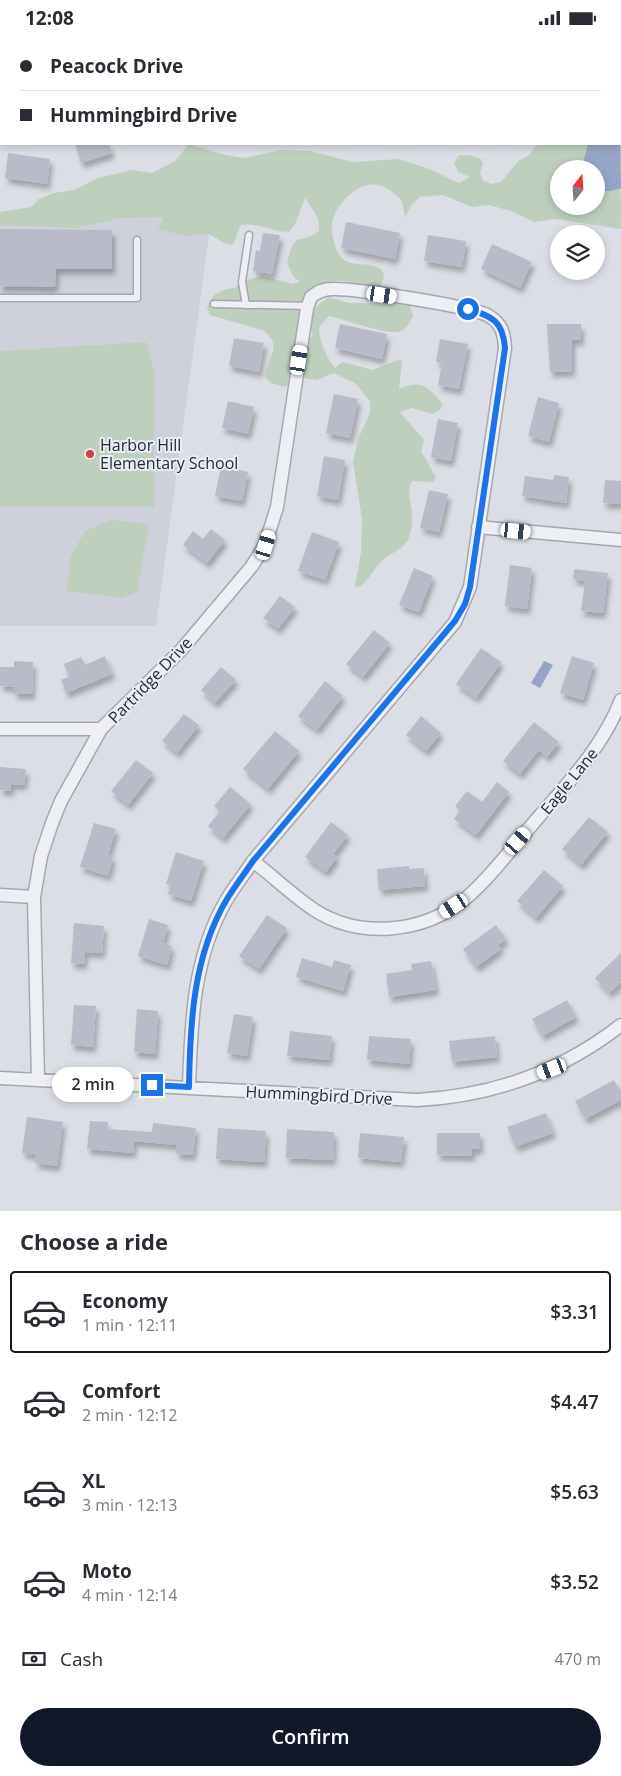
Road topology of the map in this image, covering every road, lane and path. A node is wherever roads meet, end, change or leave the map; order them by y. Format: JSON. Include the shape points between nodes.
{"nodes":[{"id":1,"x":249,"y":235,"type":"dead end"},
{"id":2,"x":136,"y":240,"type":"dead end"},
{"id":3,"x":0,"y":298,"type":"edge"},
{"id":4,"x":214,"y":304,"type":"dead end"},
{"id":5,"x":246,"y":305,"type":"junction"},
{"id":6,"x":308,"y":306,"type":"junction"},
{"id":7,"x":478,"y":527,"type":"junction"},
{"id":8,"x":621,"y":540,"type":"edge"},
{"id":9,"x":621,"y":700,"type":"edge"},
{"id":10,"x":0,"y":729,"type":"edge"},
{"id":11,"x":101,"y":729,"type":"junction"},
{"id":12,"x":253,"y":861,"type":"junction"},
{"id":13,"x":0,"y":895,"type":"edge"},
{"id":14,"x":34,"y":897,"type":"junction"},
{"id":15,"x":621,"y":1025,"type":"edge"},
{"id":16,"x":0,"y":1079,"type":"edge"},
{"id":17,"x":38,"y":1080,"type":"junction"},
{"id":18,"x":189,"y":1087,"type":"junction"}],
"edges":[{"from":1,"to":5,"type":"lane","via":[[242,282]]},
{"from":2,"to":3,"type":"lane","via":[[136,298]]},
{"from":4,"to":5,"type":"lane"},
{"from":5,"to":6,"type":"lane"},
{"from":6,"to":7,"type":"street","name":"Partridge Drive","via":[[314,295],[325,290],[348,290],[468,309],[488,315],[501,326],[505,348]]},
{"from":6,"to":11,"type":"street","name":"Partridge Drive","via":[[277,507],[266,545],[182,649]]},
{"from":7,"to":8,"type":"street"},
{"from":7,"to":12,"type":"street","via":[[470,587],[455,621]]},
{"from":9,"to":12,"type":"street","name":"Eagle Lane","via":[[611,726],[564,789],[485,879],[443,913],[416,924],[391,929],[342,924],[316,910]]},
{"from":10,"to":11,"type":"street"},
{"from":11,"to":14,"type":"street","name":"Partridge Drive","via":[[52,823],[41,856]]},
{"from":12,"to":18,"type":"street","via":[[226,899],[207,945],[191,1019]]},
{"from":13,"to":14,"type":"street"},
{"from":14,"to":17,"type":"street","name":"Partridge Drive"},
{"from":15,"to":18,"type":"street","name":"Hummingbird Drive","via":[[596,1044],[552,1069],[506,1087],[451,1098],[407,1099]]},
{"from":16,"to":17,"type":"street","name":"Hummingbird Drive"},
{"from":17,"to":18,"type":"street","name":"Hummingbird Drive"}]}
